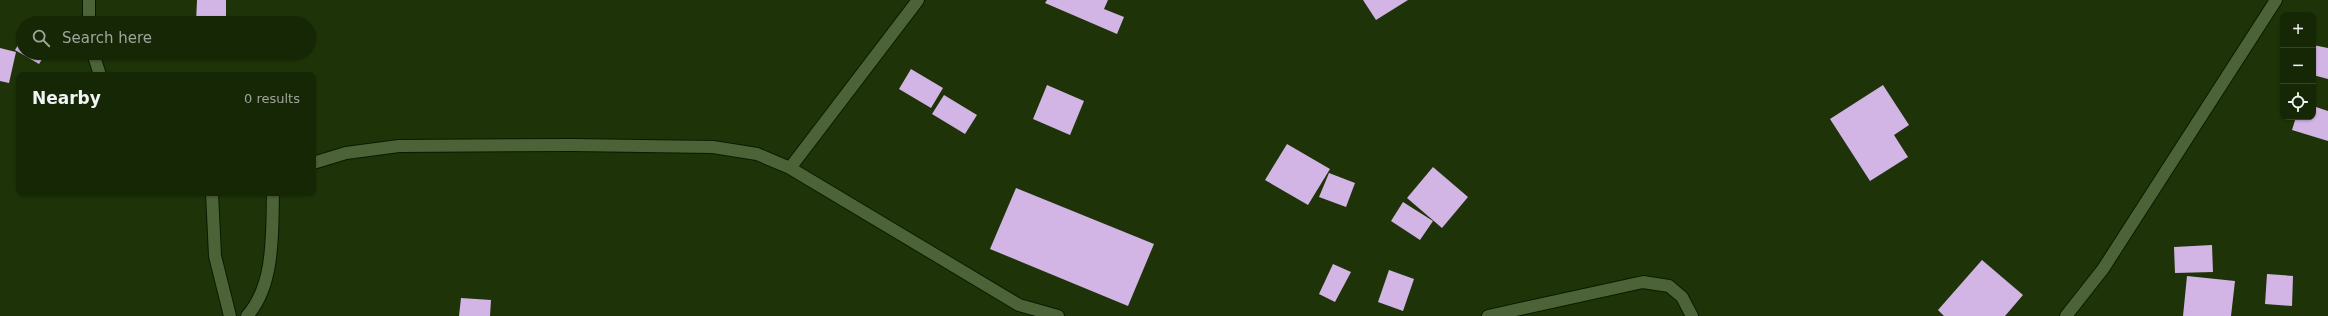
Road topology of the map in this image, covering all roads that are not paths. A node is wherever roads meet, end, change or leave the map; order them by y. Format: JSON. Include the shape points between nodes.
{"nodes":[{"id":1,"x":89,"y":0,"type":"edge"},
{"id":2,"x":918,"y":0,"type":"edge"},
{"id":3,"x":2276,"y":0,"type":"edge"},
{"id":4,"x":89,"y":16,"type":"edge"},
{"id":5,"x":95,"y":60,"type":"edge"},
{"id":6,"x":99,"y":72,"type":"edge"},
{"id":7,"x":316,"y":162,"type":"edge"},
{"id":8,"x":790,"y":168,"type":"junction"},
{"id":9,"x":212,"y":196,"type":"edge"},
{"id":10,"x":273,"y":196,"type":"edge"},
{"id":11,"x":230,"y":316,"type":"edge"},
{"id":12,"x":248,"y":316,"type":"edge"},
{"id":13,"x":1058,"y":316,"type":"edge"},
{"id":14,"x":1488,"y":316,"type":"edge"},
{"id":15,"x":1692,"y":316,"type":"edge"},
{"id":16,"x":2066,"y":316,"type":"edge"}],
"edges":[{"from":1,"to":4,"type":"street"},
{"from":2,"to":8,"type":"street"},
{"from":3,"to":16,"type":"street","via":[[2103,269]]},
{"from":5,"to":6,"type":"street"},
{"from":7,"to":8,"type":"street","via":[[346,153],[399,146],[572,145],[713,147],[757,154]]},
{"from":8,"to":13,"type":"street","via":[[1019,305]]},
{"from":9,"to":11,"type":"street","via":[[215,256]]},
{"from":10,"to":12,"type":"street","via":[[268,268],[262,290]]},
{"from":14,"to":15,"type":"street","via":[[1643,282],[1669,286],[1682,297]]}]}
